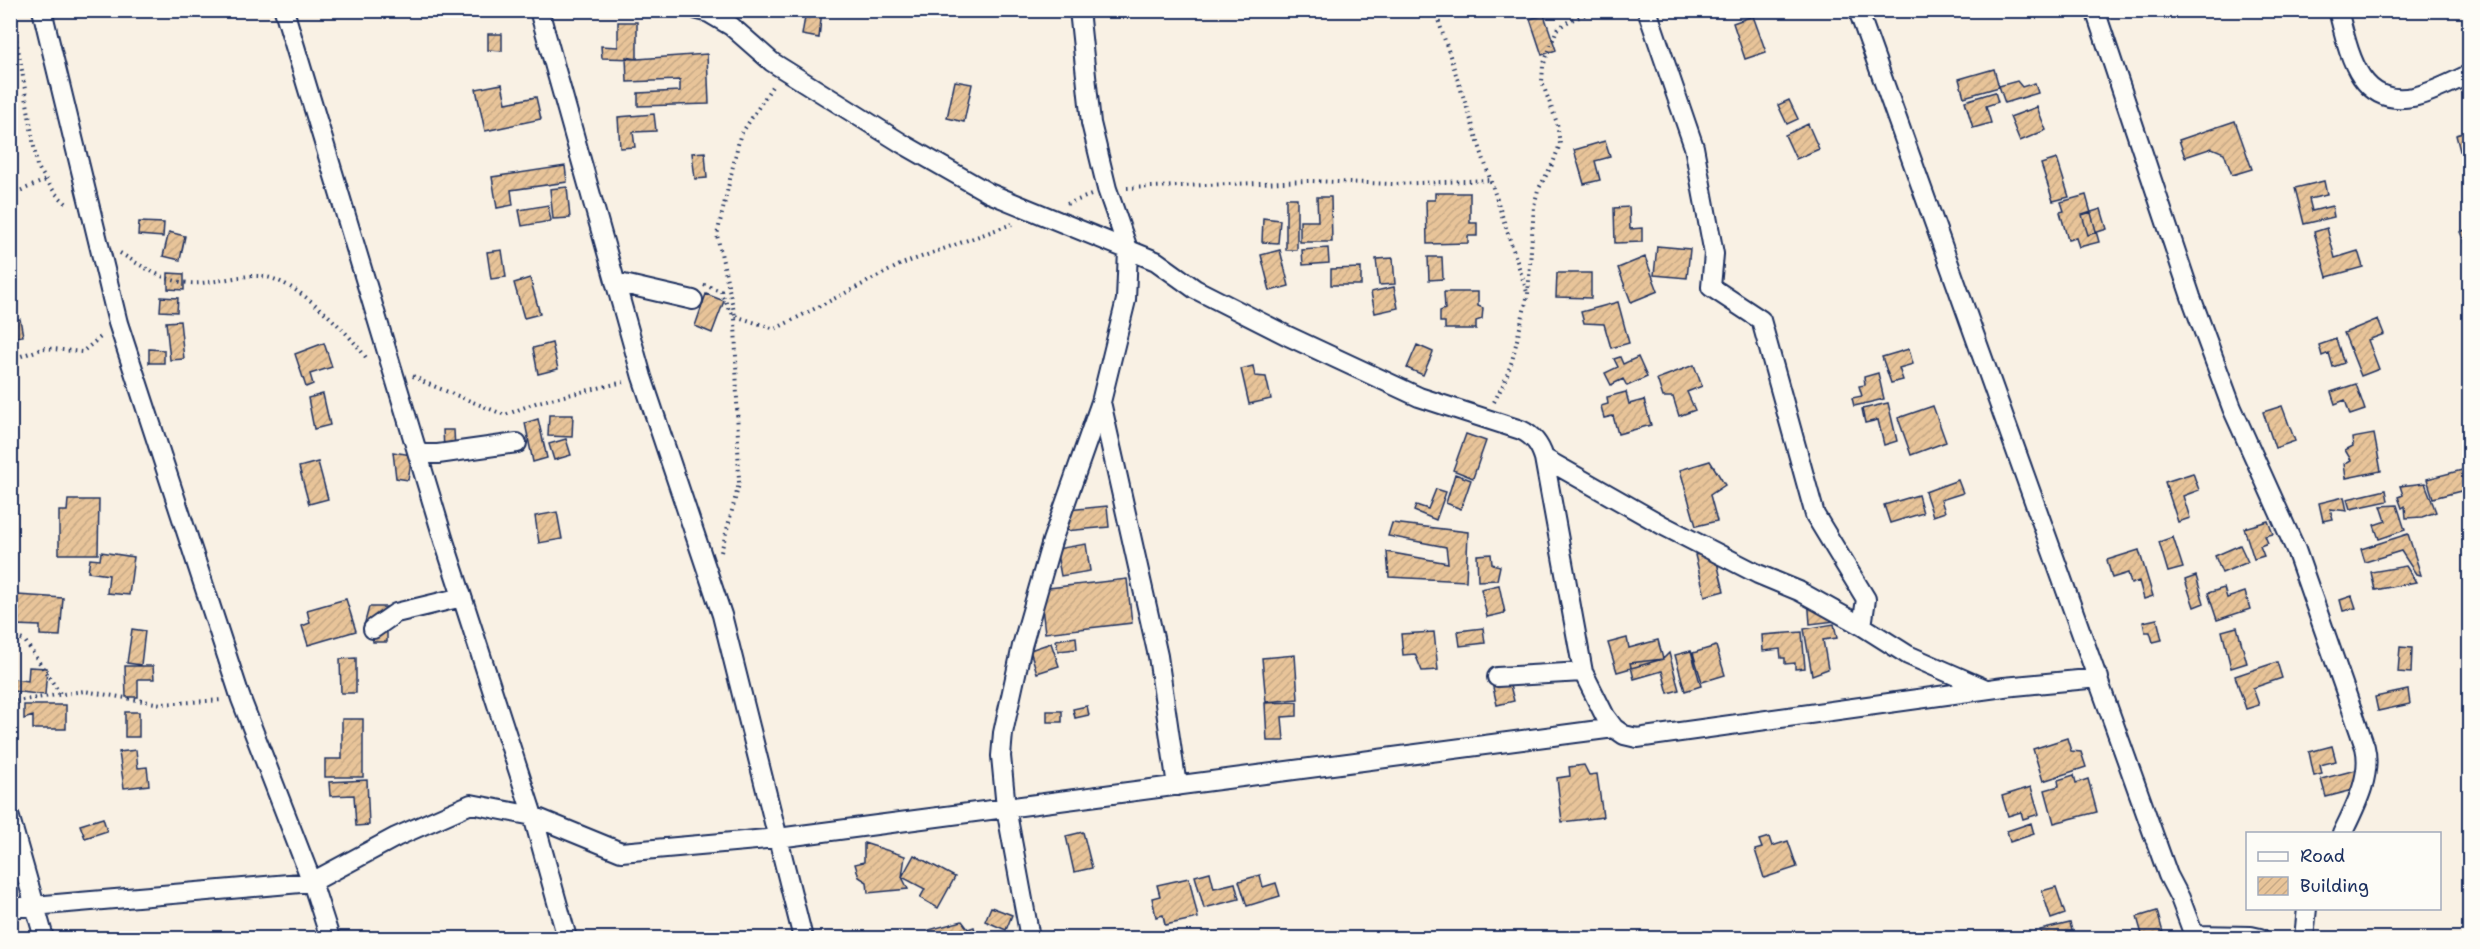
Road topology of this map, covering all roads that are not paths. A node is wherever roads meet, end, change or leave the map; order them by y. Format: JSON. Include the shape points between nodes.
{"nodes":[{"id":1,"x":42,"y":10,"type":"edge"},
{"id":2,"x":284,"y":10,"type":"edge"},
{"id":3,"x":539,"y":10,"type":"edge"},
{"id":4,"x":698,"y":10,"type":"edge"},
{"id":5,"x":1079,"y":10,"type":"edge"},
{"id":6,"x":1647,"y":10,"type":"edge"},
{"id":7,"x":1858,"y":10,"type":"edge"},
{"id":8,"x":2095,"y":10,"type":"edge"},
{"id":9,"x":2338,"y":10,"type":"edge"},
{"id":10,"x":2469,"y":74,"type":"edge"},
{"id":11,"x":1128,"y":249,"type":"junction"},
{"id":12,"x":615,"y":282,"type":"junction"},
{"id":13,"x":693,"y":300,"type":"road end"},
{"id":14,"x":1101,"y":402,"type":"junction"},
{"id":15,"x":517,"y":443,"type":"dead end"},
{"id":16,"x":418,"y":454,"type":"junction"},
{"id":17,"x":1544,"y":458,"type":"junction"},
{"id":18,"x":462,"y":597,"type":"junction"},
{"id":19,"x":1862,"y":626,"type":"junction"},
{"id":20,"x":373,"y":629,"type":"dead end"},
{"id":21,"x":1583,"y":672,"type":"junction"},
{"id":22,"x":1497,"y":676,"type":"dead end"},
{"id":23,"x":2099,"y":678,"type":"junction"},
{"id":24,"x":1986,"y":690,"type":"junction"},
{"id":25,"x":1614,"y":728,"type":"junction"},
{"id":26,"x":1177,"y":786,"type":"junction"},
{"id":27,"x":1006,"y":808,"type":"junction"},
{"id":28,"x":533,"y":816,"type":"junction"},
{"id":29,"x":10,"y":818,"type":"edge"},
{"id":30,"x":2343,"y":832,"type":"edge"},
{"id":31,"x":778,"y":838,"type":"junction"},
{"id":32,"x":312,"y":882,"type":"junction"},
{"id":33,"x":34,"y":906,"type":"junction"},
{"id":34,"x":10,"y":908,"type":"edge"},
{"id":35,"x":2307,"y":910,"type":"edge"},
{"id":36,"x":2195,"y":937,"type":"edge"},
{"id":37,"x":44,"y":939,"type":"edge"},
{"id":38,"x":330,"y":939,"type":"edge"},
{"id":39,"x":567,"y":939,"type":"edge"},
{"id":40,"x":803,"y":939,"type":"edge"},
{"id":41,"x":1030,"y":939,"type":"edge"},
{"id":42,"x":2260,"y":939,"type":"edge"},
{"id":43,"x":2304,"y":939,"type":"edge"}],
"edges":[{"from":1,"to":32,"type":"street","via":[[118,323],[241,699]]},
{"from":2,"to":16,"type":"street"},
{"from":3,"to":12,"type":"street"},
{"from":4,"to":11,"type":"street","via":[[731,26],[783,69],[989,193]]},
{"from":5,"to":11,"type":"street","via":[[1091,123],[1107,189]]},
{"from":6,"to":19,"type":"street","via":[[1694,147],[1714,254],[1711,287],[1761,320],[1815,515],[1866,599]]},
{"from":7,"to":23,"type":"street"},
{"from":8,"to":30,"type":"street","via":[[2199,319],[2232,408],[2296,550],[2365,747],[2368,772]]},
{"from":9,"to":10,"type":"street","via":[[2357,68],[2368,87],[2378,94],[2392,99],[2415,96]]},
{"from":11,"to":14,"type":"street","via":[[1126,300]]},
{"from":11,"to":17,"type":"street","via":[[1156,261],[1195,290],[1419,397],[1527,432],[1537,441]]},
{"from":12,"to":13,"type":"street"},
{"from":12,"to":31,"type":"street","via":[[642,377],[722,615]]},
{"from":14,"to":26,"type":"street","via":[[1158,656]]},
{"from":14,"to":27,"type":"street","via":[[1052,541],[1022,646],[1003,733]]},
{"from":15,"to":16,"type":"street"},
{"from":16,"to":18,"type":"street"},
{"from":17,"to":19,"type":"street","via":[[1664,525]]},
{"from":17,"to":21,"type":"street"},
{"from":18,"to":20,"type":"street","via":[[396,613]]},
{"from":18,"to":28,"type":"street"},
{"from":19,"to":24,"type":"street","via":[[1908,655]]},
{"from":21,"to":22,"type":"street"},
{"from":21,"to":25,"type":"street"},
{"from":23,"to":24,"type":"street"},
{"from":23,"to":36,"type":"street","via":[[2168,875]]},
{"from":24,"to":25,"type":"street","via":[[1637,738]]},
{"from":25,"to":26,"type":"street"},
{"from":26,"to":27,"type":"street"},
{"from":27,"to":31,"type":"street"},
{"from":27,"to":41,"type":"street"},
{"from":28,"to":31,"type":"street","via":[[621,852]]},
{"from":28,"to":32,"type":"street","via":[[471,804],[396,837]]},
{"from":28,"to":39,"type":"street"},
{"from":29,"to":33,"type":"street"},
{"from":31,"to":40,"type":"street"},
{"from":32,"to":33,"type":"street"},
{"from":32,"to":38,"type":"street"},
{"from":33,"to":34,"type":"street"},
{"from":33,"to":37,"type":"street"},
{"from":35,"to":43,"type":"street"},
{"from":36,"to":42,"type":"street"}]}
